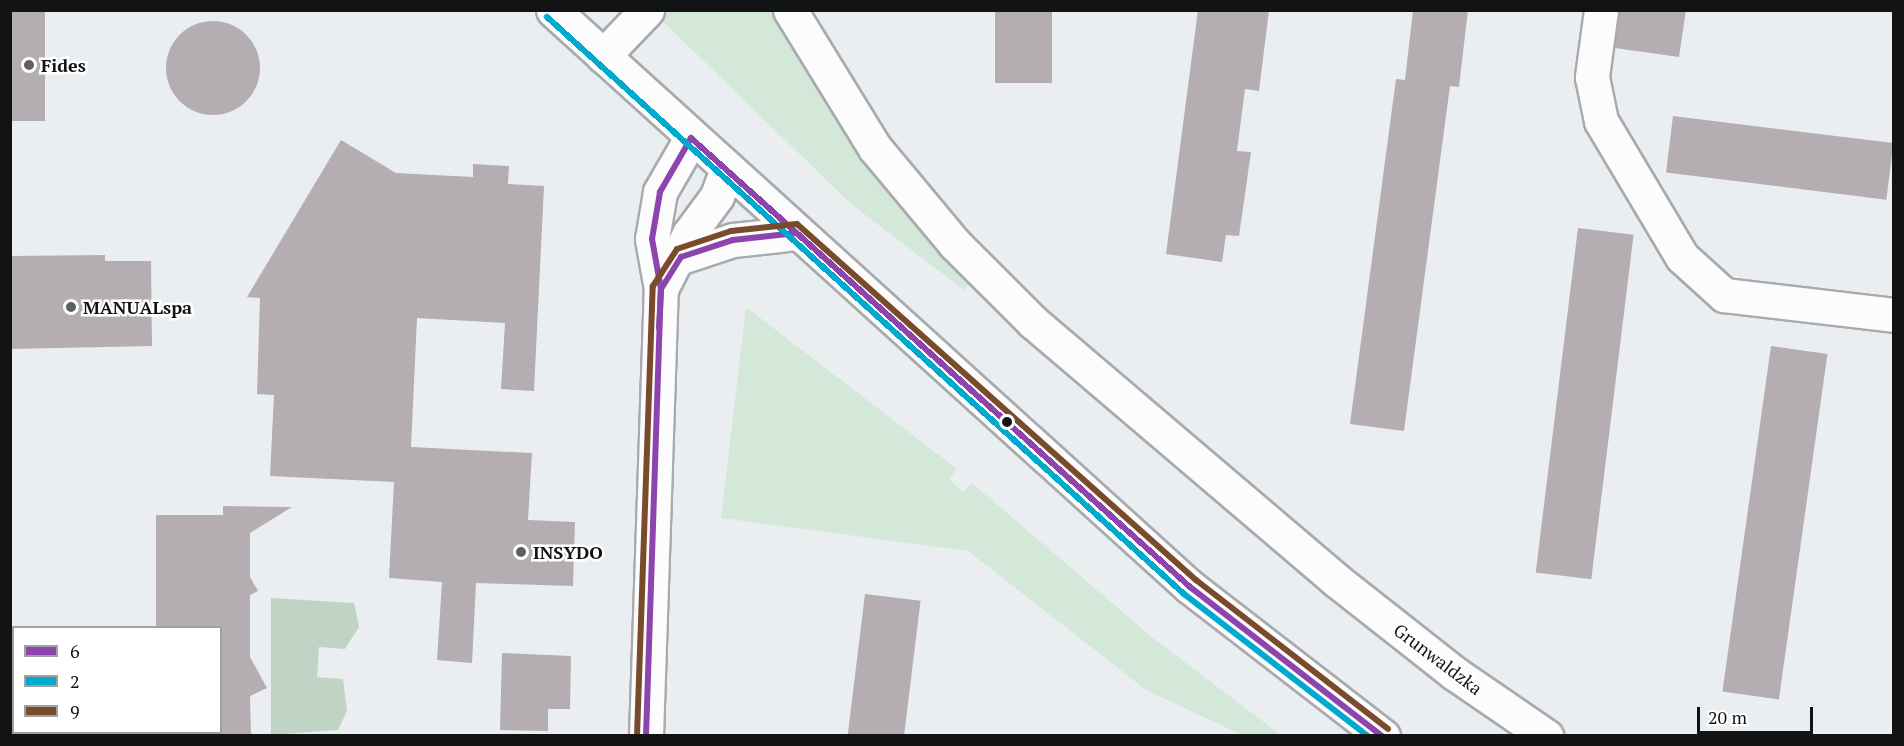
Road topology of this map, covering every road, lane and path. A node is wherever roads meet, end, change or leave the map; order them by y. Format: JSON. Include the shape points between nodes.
{"nodes":[{"id":1,"x":553,"y":10,"type":"edge"},
{"id":2,"x":647,"y":10,"type":"edge"},
{"id":3,"x":790,"y":10,"type":"edge"},
{"id":4,"x":1601,"y":10,"type":"edge"},
{"id":5,"x":603,"y":56,"type":"junction"},
{"id":6,"x":691,"y":138,"type":"junction"},
{"id":7,"x":727,"y":168,"type":"junction"},
{"id":8,"x":797,"y":233,"type":"junction"},
{"id":9,"x":681,"y":257,"type":"junction"},
{"id":10,"x":661,"y":289,"type":"junction"},
{"id":11,"x":1893,"y":315,"type":"edge"},
{"id":12,"x":646,"y":735,"type":"edge"},
{"id":13,"x":1383,"y":735,"type":"edge"},
{"id":14,"x":1546,"y":735,"type":"edge"}],
"edges":[{"from":1,"to":5,"type":"street"},
{"from":2,"to":5,"type":"street"},
{"from":3,"to":14,"type":"street","name":"Grunwaldzka","via":[[875,148],[956,244],[1033,322],[1336,580],[1454,673]]},
{"from":4,"to":11,"type":"street","via":[[1592,77],[1601,122],[1682,257],[1724,295]]},
{"from":5,"to":6,"type":"street"},
{"from":6,"to":7,"type":"street"},
{"from":6,"to":10,"type":"street","via":[[660,192],[652,239]]},
{"from":7,"to":8,"type":"street"},
{"from":7,"to":9,"type":"street"},
{"from":8,"to":9,"type":"street","via":[[732,240]]},
{"from":8,"to":13,"type":"street","via":[[1190,587]]},
{"from":9,"to":10,"type":"street"},
{"from":10,"to":12,"type":"street"}]}
